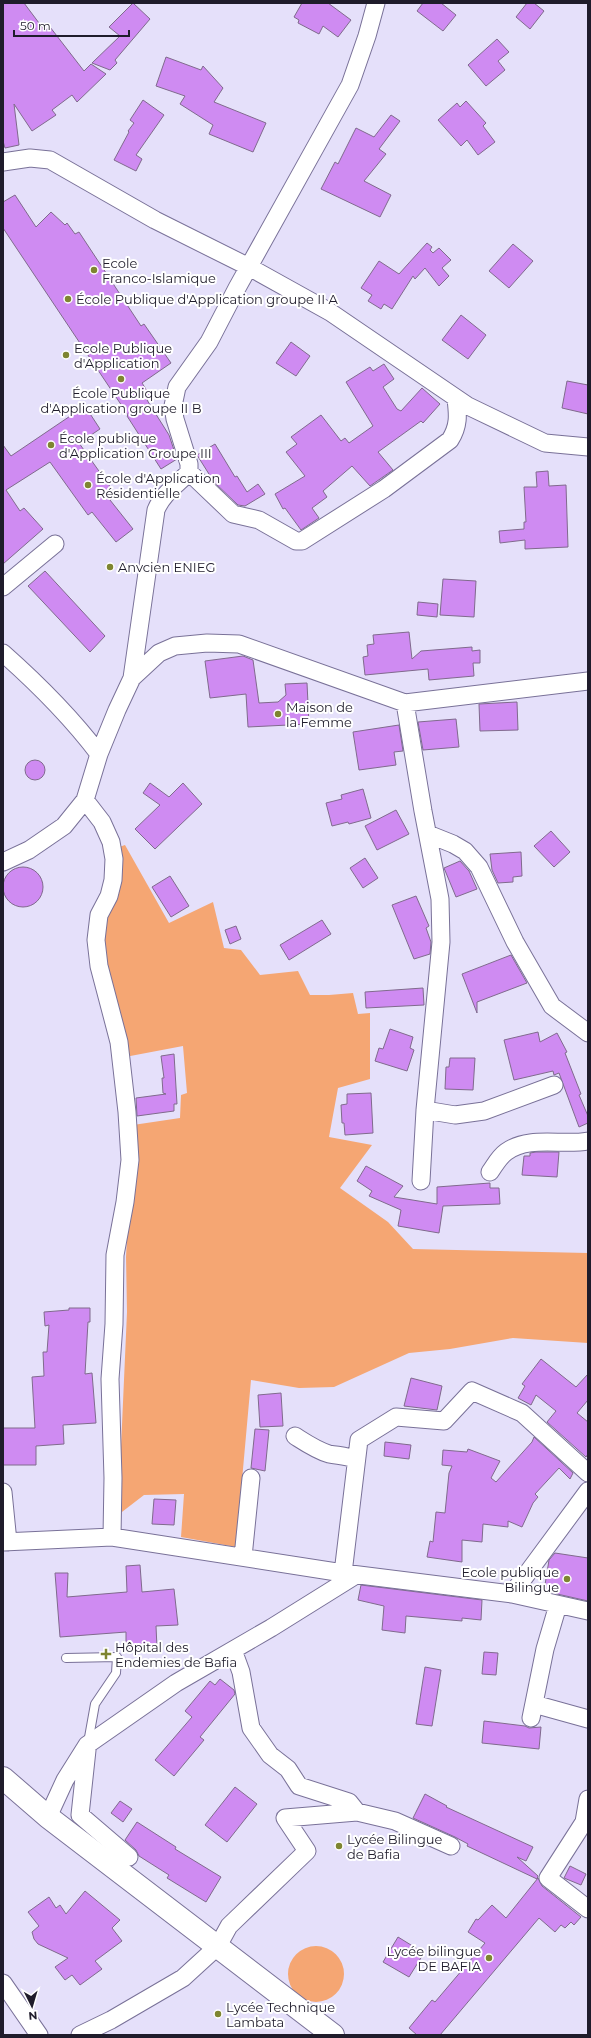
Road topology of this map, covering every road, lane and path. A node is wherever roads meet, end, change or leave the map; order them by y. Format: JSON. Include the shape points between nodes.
{"nodes":[{"id":1,"x":376,"y":3,"type":"edge"},
{"id":2,"x":3,"y":162,"type":"edge"},
{"id":3,"x":249,"y":267,"type":"junction"},
{"id":4,"x":456,"y":399,"type":"junction"},
{"id":5,"x":588,"y":447,"type":"edge"},
{"id":6,"x":189,"y":472,"type":"junction"},
{"id":7,"x":55,"y":544,"type":"dead end"},
{"id":8,"x":3,"y":587,"type":"edge"},
{"id":9,"x":3,"y":653,"type":"edge"},
{"id":10,"x":132,"y":678,"type":"junction"},
{"id":11,"x":588,"y":681,"type":"edge"},
{"id":12,"x":405,"y":703,"type":"junction"},
{"id":13,"x":99,"y":754,"type":"junction"},
{"id":14,"x":85,"y":800,"type":"junction"},
{"id":15,"x":428,"y":834,"type":"junction"},
{"id":16,"x":3,"y":862,"type":"edge"},
{"id":17,"x":588,"y":1033,"type":"edge"},
{"id":18,"x":554,"y":1085,"type":"dead end"},
{"id":19,"x":425,"y":1110,"type":"junction"},
{"id":20,"x":588,"y":1141,"type":"edge"},
{"id":21,"x":490,"y":1172,"type":"dead end"},
{"id":22,"x":421,"y":1181,"type":"dead end"},
{"id":23,"x":295,"y":1436,"type":"dead end"},
{"id":24,"x":356,"y":1460,"type":"junction"},
{"id":25,"x":588,"y":1473,"type":"edge"},
{"id":26,"x":252,"y":1478,"type":"dead end"},
{"id":27,"x":588,"y":1491,"type":"edge"},
{"id":28,"x":3,"y":1492,"type":"edge"},
{"id":29,"x":112,"y":1537,"type":"junction"},
{"id":30,"x":6,"y":1542,"type":"edge"},
{"id":31,"x":243,"y":1557,"type":"junction"},
{"id":32,"x":349,"y":1574,"type":"junction"},
{"id":33,"x":512,"y":1594,"type":"junction"},
{"id":34,"x":558,"y":1605,"type":"junction"},
{"id":35,"x":588,"y":1611,"type":"edge"},
{"id":36,"x":233,"y":1650,"type":"junction"},
{"id":37,"x":66,"y":1658,"type":"dead end"},
{"id":38,"x":588,"y":1719,"type":"edge"},
{"id":39,"x":87,"y":1746,"type":"junction"},
{"id":40,"x":3,"y":1778,"type":"edge"},
{"id":41,"x":588,"y":1799,"type":"edge"},
{"id":42,"x":357,"y":1812,"type":"junction"},
{"id":43,"x":48,"y":1817,"type":"junction"},
{"id":44,"x":451,"y":1846,"type":"dead end"},
{"id":45,"x":129,"y":1857,"type":"dead end"},
{"id":46,"x":588,"y":1909,"type":"edge"},
{"id":47,"x":218,"y":1946,"type":"junction"},
{"id":48,"x":3,"y":1982,"type":"edge"},
{"id":49,"x":39,"y":2035,"type":"edge"},
{"id":50,"x":80,"y":2035,"type":"edge"},
{"id":51,"x":333,"y":2035,"type":"edge"}],
"edges":[{"from":1,"to":3,"type":"street","via":[[350,85]]},
{"from":2,"to":3,"type":"street","via":[[30,158],[50,160],[155,220]]},
{"from":3,"to":4,"type":"street","via":[[330,312]]},
{"from":3,"to":6,"type":"street","via":[[209,342],[174,395],[175,418],[189,464]]},
{"from":4,"to":5,"type":"street","via":[[545,443]]},
{"from":4,"to":6,"type":"street","via":[[459,418],[450,440],[384,490],[302,541],[296,541],[259,520],[233,514]]},
{"from":6,"to":10,"type":"street","via":[[160,500],[156,510]]},
{"from":7,"to":8,"type":"street"},
{"from":9,"to":13,"type":"street","via":[[42,689]]},
{"from":10,"to":12,"type":"street","via":[[159,653],[175,646],[239,644]]},
{"from":10,"to":13,"type":"street"},
{"from":11,"to":12,"type":"street"},
{"from":12,"to":15,"type":"street"},
{"from":13,"to":14,"type":"street"},
{"from":14,"to":16,"type":"street","via":[[64,826],[29,850]]},
{"from":14,"to":29,"type":"street","via":[[102,822],[111,842],[114,858],[113,880],[109,896],[99,915],[96,940],[99,966],[119,1042],[130,1160],[115,1256],[110,1379],[114,1500]]},
{"from":15,"to":17,"type":"street","via":[[465,851],[479,867],[515,942],[552,1006]]},
{"from":15,"to":19,"type":"street","via":[[440,898],[441,942]]},
{"from":18,"to":19,"type":"street","via":[[484,1111],[455,1115]]},
{"from":19,"to":22,"type":"street"},
{"from":20,"to":21,"type":"street","via":[[517,1146],[500,1158]]},
{"from":23,"to":24,"type":"street","via":[[318,1450],[347,1455]]},
{"from":24,"to":25,"type":"street","via":[[359,1440],[396,1417],[444,1421],[472,1391],[522,1413]]},
{"from":24,"to":32,"type":"street"},
{"from":26,"to":31,"type":"street"},
{"from":27,"to":33,"type":"street"},
{"from":28,"to":30,"type":"street"},
{"from":29,"to":30,"type":"street"},
{"from":29,"to":31,"type":"street"},
{"from":31,"to":32,"type":"street"},
{"from":32,"to":33,"type":"street"},
{"from":32,"to":36,"type":"street","via":[[272,1628]]},
{"from":33,"to":34,"type":"street"},
{"from":34,"to":35,"type":"street"},
{"from":34,"to":38,"type":"street","via":[[545,1649],[533,1711]]},
{"from":36,"to":39,"type":"street","via":[[176,1683]]},
{"from":36,"to":42,"type":"street","via":[[241,1672],[250,1728],[270,1755],[288,1769],[299,1786],[349,1802]]},
{"from":37,"to":39,"type":"lane","via":[[117,1657],[116,1673],[94,1704]]},
{"from":39,"to":43,"type":"street","via":[[65,1780]]},
{"from":39,"to":45,"type":"street","via":[[80,1815]]},
{"from":40,"to":43,"type":"main road"},
{"from":41,"to":46,"type":"street","via":[[584,1822],[548,1878]]},
{"from":42,"to":44,"type":"street","via":[[395,1821]]},
{"from":42,"to":47,"type":"street","via":[[285,1818],[307,1851],[229,1926]]},
{"from":43,"to":47,"type":"main road"},
{"from":47,"to":50,"type":"street","via":[[183,1978]]},
{"from":47,"to":51,"type":"main road"},
{"from":48,"to":49,"type":"street"}]}
